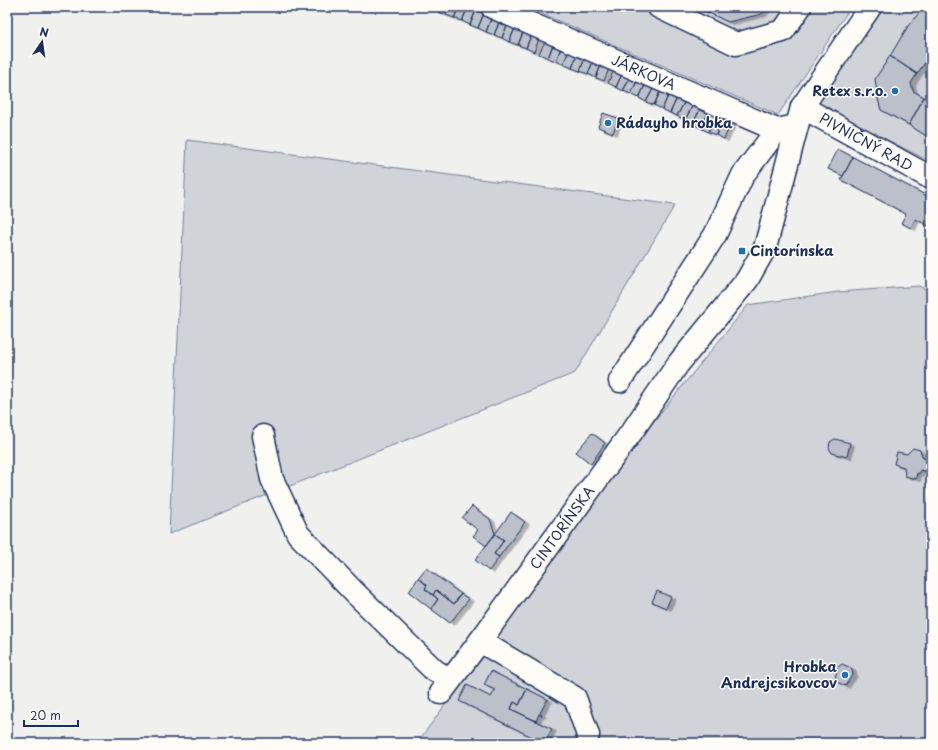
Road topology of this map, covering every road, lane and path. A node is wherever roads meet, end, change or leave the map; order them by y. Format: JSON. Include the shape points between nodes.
{"nodes":[{"id":1,"x":492,"y":7,"type":"edge"},
{"id":2,"x":659,"y":7,"type":"edge"},
{"id":3,"x":800,"y":7,"type":"edge"},
{"id":4,"x":870,"y":7,"type":"edge"},
{"id":5,"x":792,"y":121,"type":"junction"},
{"id":6,"x":931,"y":178,"type":"edge"},
{"id":7,"x":620,"y":381,"type":"dead end"},
{"id":8,"x":263,"y":436,"type":"dead end"},
{"id":9,"x":480,"y":642,"type":"junction"},
{"id":10,"x":588,"y":735,"type":"dead end"}],
"edges":[{"from":1,"to":5,"type":"street","name":"JÁRKOVA"},
{"from":2,"to":3,"type":"street","via":[[736,44],[783,31]]},
{"from":4,"to":5,"type":"street","name":"CINTORÍNSKA"},
{"from":5,"to":6,"type":"street","name":"PIVNIČNÝ RAD"},
{"from":5,"to":7,"type":"street","via":[[743,175],[715,235]]},
{"from":5,"to":9,"type":"street","name":"CINTORÍNSKA","via":[[765,248],[747,280],[678,364]]},
{"from":8,"to":9,"type":"street","name":"CINTORÍNSKA","via":[[272,478],[298,534],[434,670],[446,687]]},
{"from":9,"to":10,"type":"street","via":[[575,698]]}]}
